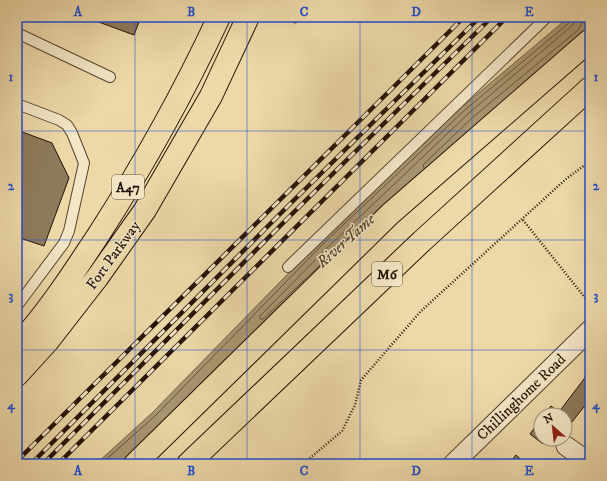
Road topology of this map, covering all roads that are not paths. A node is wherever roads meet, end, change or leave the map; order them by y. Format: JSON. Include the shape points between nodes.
{"nodes":[{"id":1,"x":219,"y":17,"type":"edge"},
{"id":2,"x":248,"y":17,"type":"edge"},
{"id":3,"x":547,"y":17,"type":"edge"},
{"id":4,"x":17,"y":33,"type":"edge"},
{"id":5,"x":590,"y":40,"type":"edge"},
{"id":6,"x":110,"y":77,"type":"dead end"},
{"id":7,"x":590,"y":88,"type":"edge"},
{"id":8,"x":17,"y":104,"type":"edge"},
{"id":9,"x":288,"y":267,"type":"dead end"},
{"id":10,"x":17,"y":306,"type":"edge"},
{"id":11,"x":587,"y":338,"type":"edge"},
{"id":12,"x":17,"y":346,"type":"edge"},
{"id":13,"x":17,"y":375,"type":"edge"},
{"id":14,"x":567,"y":447,"type":"edge"},
{"id":15,"x":590,"y":460,"type":"edge"},
{"id":16,"x":135,"y":464,"type":"edge"},
{"id":17,"x":188,"y":464,"type":"edge"},
{"id":18,"x":453,"y":464,"type":"edge"}],
"edges":[{"from":1,"to":12,"type":"main road","name":"Fort Parkway","number":"A47","via":[[192,75],[120,200],[78,266]]},
{"from":2,"to":13,"type":"main road","name":"Fort Parkway","number":"A47","via":[[212,96],[145,210],[98,278],[48,341]]},
{"from":3,"to":9,"type":"lane"},
{"from":4,"to":6,"type":"lane"},
{"from":5,"to":16,"type":"main road","number":"M6","via":[[390,214]]},
{"from":7,"to":17,"type":"main road","number":"M6","via":[[422,241]]},
{"from":8,"to":10,"type":"lane","via":[[67,125],[84,163],[64,244]]},
{"from":11,"to":18,"type":"street","name":"Chillinghome Road"},
{"from":14,"to":15,"type":"street","via":[[589,462]]}]}
